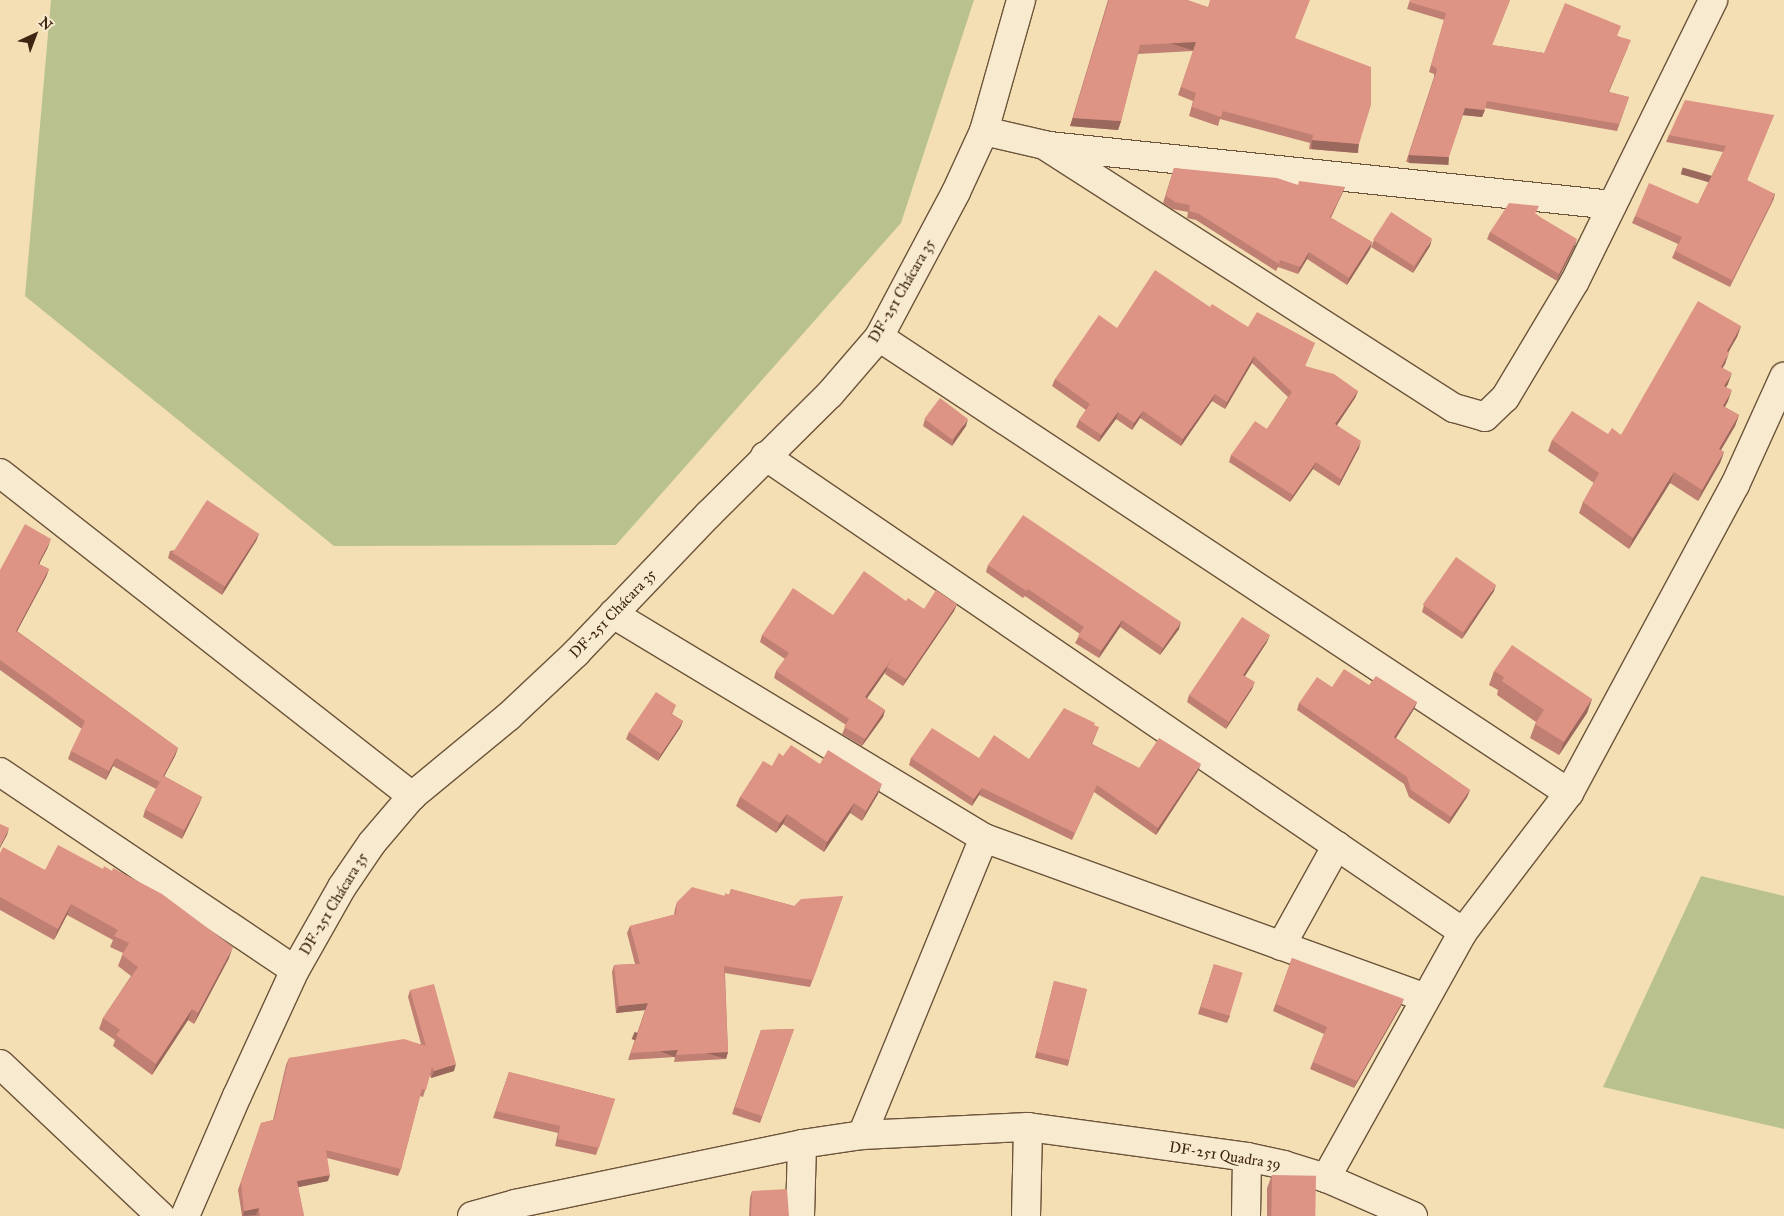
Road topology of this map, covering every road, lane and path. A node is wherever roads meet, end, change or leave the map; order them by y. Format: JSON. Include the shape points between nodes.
{"nodes":[{"id":1,"x":1022,"y":0,"type":"edge"},
{"id":2,"x":1713,"y":0,"type":"edge"},
{"id":3,"x":984,"y":131,"type":"junction"},
{"id":4,"x":1044,"y":145,"type":"junction"},
{"id":5,"x":1612,"y":205,"type":"junction"},
{"id":6,"x":879,"y":337,"type":"junction"},
{"id":7,"x":1784,"y":377,"type":"edge"},
{"id":8,"x":765,"y":456,"type":"junction"},
{"id":9,"x":0,"y":473,"type":"edge"},
{"id":10,"x":613,"y":614,"type":"junction"},
{"id":11,"x":0,"y":772,"type":"edge"},
{"id":12,"x":1568,"y":793,"type":"junction"},
{"id":13,"x":412,"y":796,"type":"junction"},
{"id":14,"x":984,"y":838,"type":"junction"},
{"id":15,"x":1337,"y":845,"type":"junction"},
{"id":16,"x":1463,"y":932,"type":"junction"},
{"id":17,"x":1281,"y":946,"type":"junction"},
{"id":18,"x":295,"y":970,"type":"junction"},
{"id":19,"x":1425,"y":998,"type":"junction"},
{"id":20,"x":0,"y":1064,"type":"edge"},
{"id":21,"x":1028,"y":1127,"type":"junction"},
{"id":22,"x":862,"y":1135,"type":"junction"},
{"id":23,"x":802,"y":1144,"type":"junction"},
{"id":24,"x":1247,"y":1157,"type":"junction"},
{"id":25,"x":1326,"y":1178,"type":"junction"},
{"id":26,"x":161,"y":1216,"type":"edge"},
{"id":27,"x":185,"y":1216,"type":"edge"},
{"id":28,"x":472,"y":1216,"type":"edge"},
{"id":29,"x":800,"y":1216,"type":"edge"},
{"id":30,"x":1026,"y":1216,"type":"edge"},
{"id":31,"x":1246,"y":1216,"type":"edge"},
{"id":32,"x":1413,"y":1216,"type":"edge"}],
"edges":[{"from":1,"to":3,"type":"street","name":"DF-251 Chácara 35"},
{"from":2,"to":5,"type":"street"},
{"from":3,"to":4,"type":"street"},
{"from":3,"to":6,"type":"street","name":"DF-251 Chácara 35","via":[[956,192]]},
{"from":4,"to":5,"type":"street"},
{"from":4,"to":5,"type":"street","via":[[1454,408],[1485,417],[1505,398],[1570,290]]},
{"from":6,"to":8,"type":"street","name":"DF-251 Chácara 35","via":[[830,394]]},
{"from":6,"to":12,"type":"street"},
{"from":7,"to":12,"type":"street","via":[[1735,485]]},
{"from":8,"to":10,"type":"street","name":"DF-251 Chácara 35"},
{"from":8,"to":15,"type":"street"},
{"from":9,"to":13,"type":"street"},
{"from":10,"to":13,"type":"street","name":"DF-251 Chácara 35","via":[[509,716]]},
{"from":10,"to":14,"type":"street"},
{"from":11,"to":18,"type":"street"},
{"from":12,"to":16,"type":"street"},
{"from":13,"to":18,"type":"street","name":"DF-251 Chácara 35","via":[[372,843],[342,887]]},
{"from":14,"to":17,"type":"street"},
{"from":14,"to":22,"type":"street"},
{"from":15,"to":16,"type":"street"},
{"from":15,"to":17,"type":"street"},
{"from":16,"to":19,"type":"street"},
{"from":17,"to":19,"type":"street"},
{"from":18,"to":27,"type":"street","name":"DF-251 Chácara 35"},
{"from":19,"to":25,"type":"street"},
{"from":20,"to":26,"type":"street"},
{"from":21,"to":22,"type":"street","name":"DF-251 Quadra 39"},
{"from":21,"to":24,"type":"street","name":"DF-251 Quadra 39"},
{"from":21,"to":30,"type":"street"},
{"from":22,"to":23,"type":"street","name":"DF-251 Quadra 39"},
{"from":23,"to":28,"type":"street","name":"DF-251 Quadra 39","via":[[515,1204]]},
{"from":23,"to":29,"type":"street"},
{"from":24,"to":25,"type":"street","name":"DF-251 Quadra 39"},
{"from":24,"to":31,"type":"street"},
{"from":25,"to":32,"type":"street","name":"DF-251 Quadra 39"}]}
